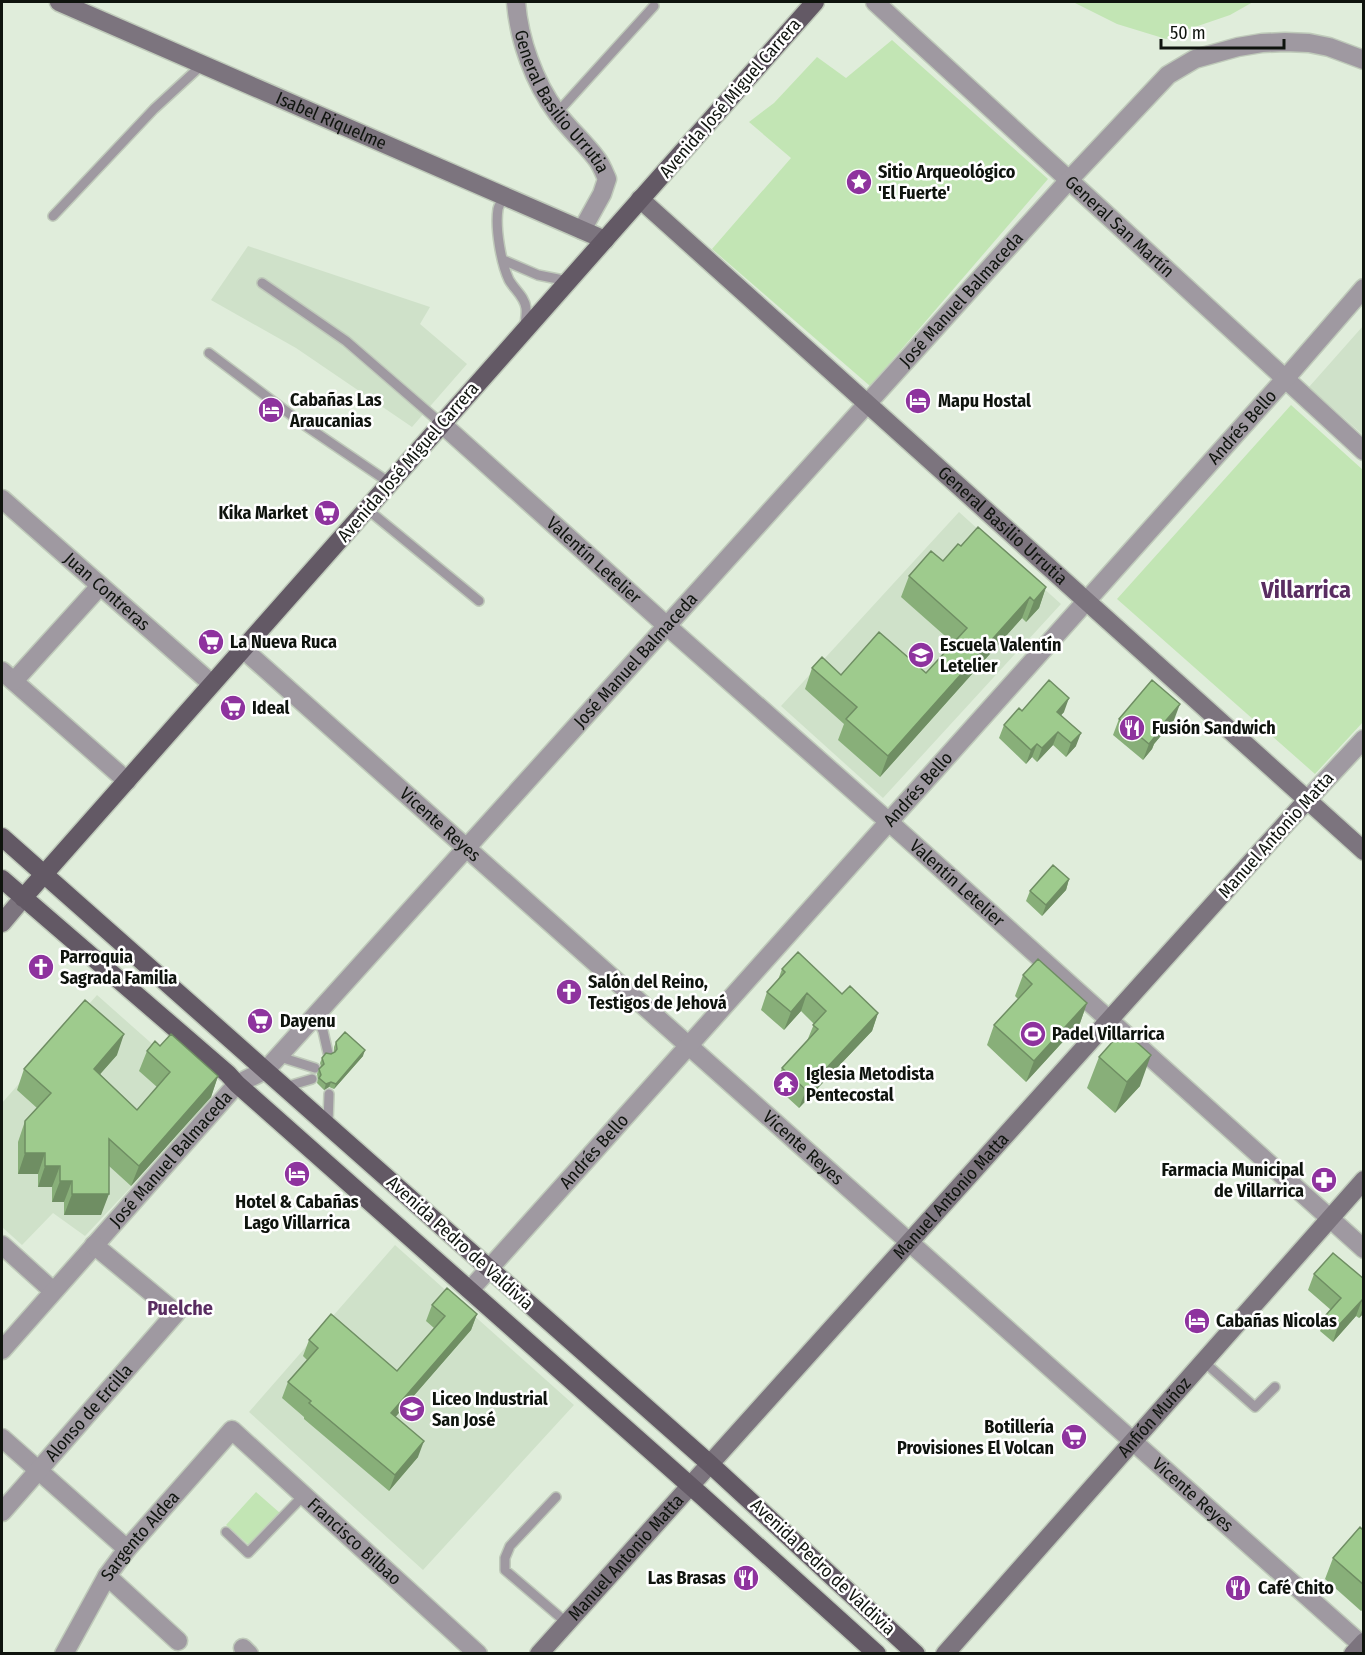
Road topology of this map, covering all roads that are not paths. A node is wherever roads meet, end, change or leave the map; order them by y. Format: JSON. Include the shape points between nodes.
{"nodes":[{"id":1,"x":59,"y":2,"type":"edge"},
{"id":2,"x":516,"y":2,"type":"edge"},
{"id":3,"x":815,"y":2,"type":"edge"},
{"id":4,"x":875,"y":2,"type":"edge"},
{"id":5,"x":654,"y":6,"type":"dead end"},
{"id":6,"x":1364,"y":60,"type":"edge"},
{"id":7,"x":202,"y":64,"type":"junction"},
{"id":8,"x":557,"y":113,"type":"junction"},
{"id":9,"x":1069,"y":180,"type":"junction"},
{"id":10,"x":504,"y":196,"type":"junction"},
{"id":11,"x":640,"y":200,"type":"junction"},
{"id":12,"x":53,"y":216,"type":"dead end"},
{"id":13,"x":582,"y":231,"type":"junction"},
{"id":14,"x":605,"y":240,"type":"junction"},
{"id":15,"x":503,"y":260,"type":"junction"},
{"id":16,"x":568,"y":281,"type":"junction"},
{"id":17,"x":262,"y":283,"type":"dead end"},
{"id":18,"x":1364,"y":288,"type":"edge"},
{"id":19,"x":525,"y":330,"type":"junction"},
{"id":20,"x":209,"y":353,"type":"dead end"},
{"id":21,"x":1285,"y":379,"type":"junction"},
{"id":22,"x":867,"y":405,"type":"junction"},
{"id":23,"x":442,"y":424,"type":"junction"},
{"id":24,"x":1364,"y":451,"type":"edge"},
{"id":25,"x":390,"y":483,"type":"junction"},
{"id":26,"x":3,"y":505,"type":"edge"},
{"id":27,"x":367,"y":509,"type":"junction"},
{"id":28,"x":100,"y":586,"type":"junction"},
{"id":29,"x":1086,"y":600,"type":"junction"},
{"id":30,"x":479,"y":601,"type":"dead end"},
{"id":31,"x":667,"y":626,"type":"junction"},
{"id":32,"x":243,"y":649,"type":"junction"},
{"id":33,"x":8,"y":676,"type":"edge"},
{"id":34,"x":212,"y":684,"type":"junction"},
{"id":35,"x":1364,"y":739,"type":"edge"},
{"id":36,"x":127,"y":781,"type":"junction"},
{"id":37,"x":1307,"y":800,"type":"junction"},
{"id":38,"x":889,"y":822,"type":"junction"},
{"id":39,"x":2,"y":837,"type":"edge"},
{"id":40,"x":466,"y":848,"type":"junction"},
{"id":41,"x":1364,"y":851,"type":"edge"},
{"id":42,"x":44,"y":874,"type":"junction"},
{"id":43,"x":2,"y":879,"type":"edge"},
{"id":44,"x":23,"y":898,"type":"junction"},
{"id":45,"x":2,"y":923,"type":"edge"},
{"id":46,"x":315,"y":1015,"type":"junction"},
{"id":47,"x":1109,"y":1019,"type":"junction"},
{"id":48,"x":688,"y":1046,"type":"junction"},
{"id":49,"x":328,"y":1053,"type":"edge"},
{"id":50,"x":272,"y":1063,"type":"junction"},
{"id":51,"x":315,"y":1068,"type":"dead end"},
{"id":52,"x":312,"y":1079,"type":"dead end"},
{"id":53,"x":237,"y":1084,"type":"junction"},
{"id":54,"x":285,"y":1087,"type":"junction"},
{"id":55,"x":329,"y":1094,"type":"dead end"},
{"id":56,"x":328,"y":1126,"type":"junction"},
{"id":57,"x":1364,"y":1180,"type":"edge"},
{"id":58,"x":1329,"y":1219,"type":"junction"},
{"id":59,"x":909,"y":1242,"type":"junction"},
{"id":60,"x":2,"y":1245,"type":"edge"},
{"id":61,"x":94,"y":1245,"type":"junction"},
{"id":62,"x":1364,"y":1250,"type":"edge"},
{"id":63,"x":489,"y":1269,"type":"junction"},
{"id":64,"x":470,"y":1290,"type":"junction"},
{"id":65,"x":53,"y":1291,"type":"junction"},
{"id":66,"x":2,"y":1350,"type":"edge"},
{"id":67,"x":1203,"y":1361,"type":"junction"},
{"id":68,"x":1275,"y":1387,"type":"dead end"},
{"id":69,"x":232,"y":1430,"type":"joint"},
{"id":70,"x":2,"y":1438,"type":"edge"},
{"id":71,"x":1133,"y":1441,"type":"junction"},
{"id":72,"x":710,"y":1464,"type":"junction"},
{"id":73,"x":39,"y":1471,"type":"junction"},
{"id":74,"x":690,"y":1486,"type":"junction"},
{"id":75,"x":304,"y":1495,"type":"junction"},
{"id":76,"x":556,"y":1497,"type":"dead end"},
{"id":77,"x":2,"y":1512,"type":"edge"},
{"id":78,"x":226,"y":1532,"type":"dead end"},
{"id":79,"x":127,"y":1549,"type":"junction"},
{"id":80,"x":106,"y":1576,"type":"junction"},
{"id":81,"x":567,"y":1623,"type":"junction"},
{"id":82,"x":178,"y":1641,"type":"dead end"},
{"id":83,"x":1360,"y":1647,"type":"edge"},
{"id":84,"x":64,"y":1653,"type":"edge"},
{"id":85,"x":478,"y":1653,"type":"edge"},
{"id":86,"x":539,"y":1653,"type":"edge"},
{"id":87,"x":876,"y":1653,"type":"edge"},
{"id":88,"x":916,"y":1653,"type":"edge"},
{"id":89,"x":945,"y":1653,"type":"edge"}],
"edges":[{"from":1,"to":7,"type":"street","name":"Isabel Riquelme"},
{"from":2,"to":8,"type":"street","name":"General Basilio Urrutia","via":[[526,50]]},
{"from":3,"to":11,"type":"main road","name":"Avenida José Miguel Carrera"},
{"from":4,"to":9,"type":"street","name":"General San Martín"},
{"from":5,"to":8,"type":"lane"},
{"from":6,"to":9,"type":"street","name":"José Manuel Balmaceda","via":[[1309,43],[1262,43],[1195,59],[1168,75]]},
{"from":7,"to":10,"type":"street","name":"Isabel Riquelme"},
{"from":7,"to":12,"type":"lane"},
{"from":8,"to":13,"type":"street","name":"General Basilio Urrutia","via":[[598,160],[607,179]]},
{"from":9,"to":21,"type":"street","name":"General San Martín"},
{"from":9,"to":22,"type":"street","name":"José Manuel Balmaceda"},
{"from":10,"to":13,"type":"street","name":"Isabel Riquelme"},
{"from":10,"to":15,"type":"lane","via":[[498,209]]},
{"from":11,"to":14,"type":"main road","name":"Avenida José Miguel Carrera"},
{"from":11,"to":22,"type":"street","name":"General Basilio Urrutia"},
{"from":13,"to":14,"type":"street","name":"Isabel Riquelme"},
{"from":14,"to":16,"type":"main road","name":"Avenida José Miguel Carrera"},
{"from":15,"to":16,"type":"lane","via":[[538,275]]},
{"from":15,"to":19,"type":"lane","via":[[526,307]]},
{"from":16,"to":19,"type":"main road","name":"Avenida José Miguel Carrera"},
{"from":17,"to":23,"type":"lane","via":[[346,341]]},
{"from":18,"to":21,"type":"street","name":"Andrés Bello"},
{"from":19,"to":23,"type":"main road","name":"Avenida José Miguel Carrera"},
{"from":20,"to":25,"type":"lane"},
{"from":21,"to":24,"type":"street","name":"General San Martín"},
{"from":21,"to":29,"type":"street","name":"Andrés Bello"},
{"from":22,"to":29,"type":"street","name":"General Basilio Urrutia"},
{"from":22,"to":31,"type":"street","name":"José Manuel Balmaceda"},
{"from":23,"to":25,"type":"main road","name":"Avenida José Miguel Carrera"},
{"from":23,"to":31,"type":"street","name":"Valentín Letelier"},
{"from":25,"to":27,"type":"main road","name":"Avenida José Miguel Carrera"},
{"from":26,"to":28,"type":"street","name":"Juan Contreras"},
{"from":27,"to":30,"type":"lane"},
{"from":27,"to":32,"type":"main road","name":"Avenida José Miguel Carrera"},
{"from":28,"to":33,"type":"street"},
{"from":28,"to":34,"type":"street","name":"Juan Contreras"},
{"from":29,"to":37,"type":"street","name":"General Basilio Urrutia"},
{"from":29,"to":38,"type":"street","name":"Andrés Bello"},
{"from":31,"to":38,"type":"street","name":"Valentín Letelier"},
{"from":31,"to":40,"type":"street","name":"José Manuel Balmaceda"},
{"from":32,"to":34,"type":"main road","name":"Avenida José Miguel Carrera"},
{"from":32,"to":40,"type":"street","name":"Vicente Reyes"},
{"from":33,"to":36,"type":"street"},
{"from":34,"to":36,"type":"main road","name":"Avenida José Miguel Carrera"},
{"from":35,"to":37,"type":"street","name":"Manuel Antonio Matta"},
{"from":36,"to":42,"type":"main road","name":"Avenida José Miguel Carrera"},
{"from":37,"to":41,"type":"street","name":"General Basilio Urrutia"},
{"from":37,"to":47,"type":"street","name":"Manuel Antonio Matta"},
{"from":38,"to":47,"type":"street","name":"Valentín Letelier"},
{"from":38,"to":48,"type":"street","name":"Andrés Bello"},
{"from":39,"to":42,"type":"main road","name":"Avenida Pedro de Valdivia"},
{"from":40,"to":46,"type":"street","name":"José Manuel Balmaceda"},
{"from":40,"to":48,"type":"street","name":"Vicente Reyes"},
{"from":42,"to":44,"type":"main road","name":"Avenida José Miguel Carrera"},
{"from":42,"to":50,"type":"main road","name":"Avenida Pedro de Valdivia"},
{"from":43,"to":44,"type":"main road","name":"Avenida Pedro de Valdivia"},
{"from":44,"to":45,"type":"street","name":"Avenida José Miguel Carrera"},
{"from":44,"to":53,"type":"main road","name":"Avenida Pedro de Valdivia"},
{"from":46,"to":49,"type":"lane"},
{"from":46,"to":50,"type":"street","name":"José Manuel Balmaceda"},
{"from":47,"to":58,"type":"street","name":"Valentín Letelier"},
{"from":47,"to":59,"type":"street","name":"Manuel Antonio Matta"},
{"from":48,"to":59,"type":"street","name":"Vicente Reyes"},
{"from":48,"to":63,"type":"street","name":"Andrés Bello"},
{"from":50,"to":51,"type":"lane"},
{"from":50,"to":53,"type":"street","name":"José Manuel Balmaceda"},
{"from":50,"to":54,"type":"main road","name":"Avenida Pedro de Valdivia"},
{"from":52,"to":54,"type":"lane"},
{"from":53,"to":61,"type":"street","name":"José Manuel Balmaceda"},
{"from":53,"to":64,"type":"main road","name":"Avenida Pedro de Valdivia"},
{"from":54,"to":56,"type":"main road","name":"Avenida Pedro de Valdivia"},
{"from":55,"to":56,"type":"lane"},
{"from":56,"to":63,"type":"main road","name":"Avenida Pedro de Valdivia"},
{"from":57,"to":58,"type":"street","name":"Anfión Muñoz"},
{"from":58,"to":62,"type":"street","name":"Valentín Letelier"},
{"from":58,"to":67,"type":"street","name":"Anfión Muñoz"},
{"from":59,"to":71,"type":"street","name":"Vicente Reyes"},
{"from":59,"to":72,"type":"street","name":"Manuel Antonio Matta"},
{"from":60,"to":65,"type":"street"},
{"from":61,"to":65,"type":"street","name":"José Manuel Balmaceda"},
{"from":61,"to":73,"type":"street","name":"Alonso de Ercilla","via":[[176,1313]]},
{"from":63,"to":64,"type":"street","name":"Andrés Bello"},
{"from":63,"to":72,"type":"main road","name":"Avenida Pedro de Valdivia"},
{"from":64,"to":74,"type":"main road","name":"Avenida Pedro de Valdivia"},
{"from":65,"to":66,"type":"street","name":"José Manuel Balmaceda"},
{"from":67,"to":68,"type":"lane","via":[[1255,1407]]},
{"from":67,"to":71,"type":"street","name":"Anfión Muñoz"},
{"from":69,"to":75,"type":"street","name":"Francisco Bilbao"},
{"from":69,"to":79,"type":"street","name":"Sargento Aldea"},
{"from":70,"to":73,"type":"street"},
{"from":71,"to":83,"type":"street","name":"Vicente Reyes"},
{"from":71,"to":89,"type":"street","name":"Anfión Muñoz"},
{"from":72,"to":74,"type":"street","name":"Manuel Antonio Matta"},
{"from":72,"to":88,"type":"main road","name":"Avenida Pedro de Valdivia"},
{"from":73,"to":77,"type":"street","name":"Alonso de Ercilla"},
{"from":73,"to":79,"type":"street"},
{"from":74,"to":81,"type":"street","name":"Manuel Antonio Matta"},
{"from":74,"to":87,"type":"main road","name":"Avenida Pedro de Valdivia"},
{"from":75,"to":78,"type":"lane","via":[[248,1553]]},
{"from":75,"to":85,"type":"street","name":"Francisco Bilbao"},
{"from":76,"to":81,"type":"lane","via":[[510,1546],[506,1570]]},
{"from":79,"to":80,"type":"street","name":"Sargento Aldea"},
{"from":80,"to":82,"type":"street"},
{"from":80,"to":84,"type":"street","name":"Sargento Aldea"},
{"from":81,"to":86,"type":"street","name":"Manuel Antonio Matta"}]}
